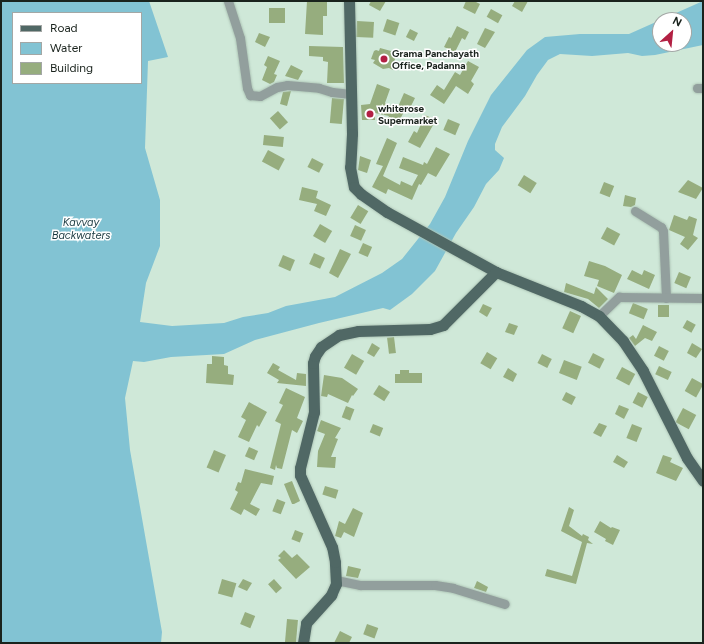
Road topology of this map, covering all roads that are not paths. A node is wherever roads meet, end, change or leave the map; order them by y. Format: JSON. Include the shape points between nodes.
{"nodes":[{"id":1,"x":228,"y":1,"type":"edge"},
{"id":2,"x":349,"y":1,"type":"edge"},
{"id":3,"x":351,"y":94,"type":"junction"},
{"id":4,"x":635,"y":211,"type":"dead end"},
{"id":5,"x":496,"y":272,"type":"junction"},
{"id":6,"x":666,"y":298,"type":"junction"},
{"id":7,"x":703,"y":298,"type":"edge"},
{"id":8,"x":599,"y":316,"type":"junction"},
{"id":9,"x":703,"y":481,"type":"edge"},
{"id":10,"x":336,"y":580,"type":"junction"},
{"id":11,"x":505,"y":604,"type":"dead end"},
{"id":12,"x":303,"y":643,"type":"edge"}],
"edges":[{"from":1,"to":3,"type":"street","via":[[240,38],[250,95],[260,96],[286,85]]},
{"from":2,"to":3,"type":"main road"},
{"from":3,"to":5,"type":"main road","via":[[351,178],[354,187],[387,212]]},
{"from":4,"to":6,"type":"street","via":[[661,227]]},
{"from":5,"to":8,"type":"main road","via":[[581,306]]},
{"from":5,"to":10,"type":"main road","via":[[443,326],[430,329],[358,331],[329,342],[315,356],[314,412],[300,475],[332,548]]},
{"from":6,"to":7,"type":"street"},
{"from":6,"to":8,"type":"street","via":[[619,297]]},
{"from":8,"to":9,"type":"main road","via":[[623,342],[644,371],[687,458]]},
{"from":10,"to":11,"type":"street","via":[[360,585],[441,586]]},
{"from":10,"to":12,"type":"main road","via":[[331,595],[306,623]]}]}
